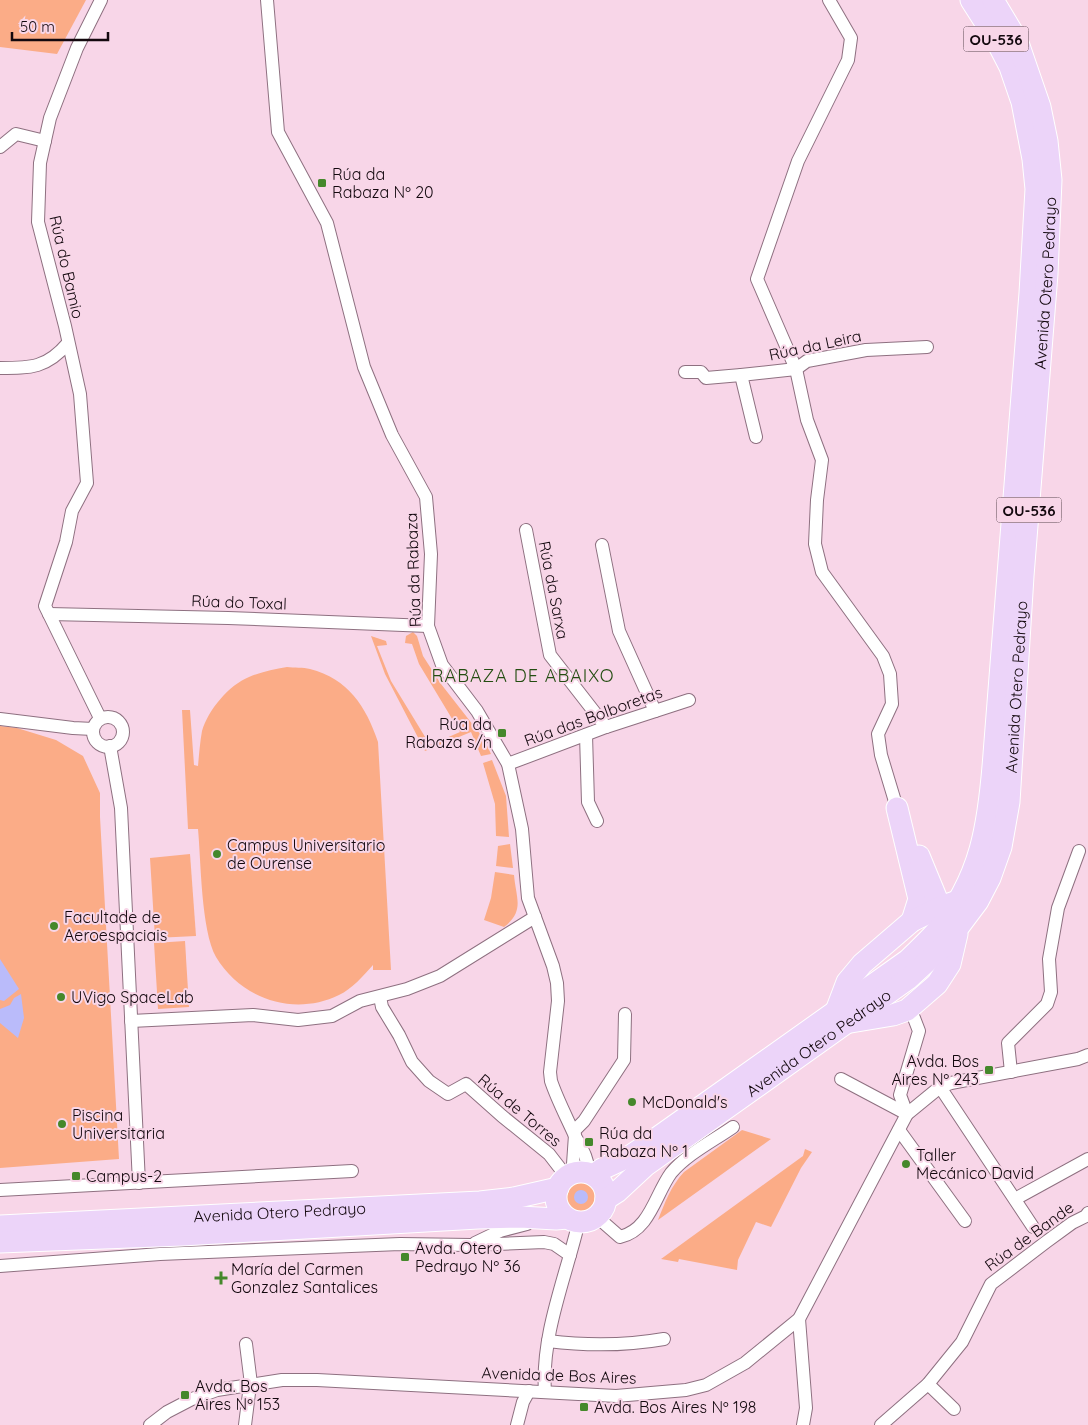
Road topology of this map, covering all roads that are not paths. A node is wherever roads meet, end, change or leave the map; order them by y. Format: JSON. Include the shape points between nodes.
{"nodes":[{"id":1,"x":101,"y":0,"type":"edge"},
{"id":2,"x":267,"y":0,"type":"edge"},
{"id":3,"x":829,"y":0,"type":"edge"},
{"id":4,"x":971,"y":0,"type":"edge"},
{"id":5,"x":993,"y":0,"type":"edge"},
{"id":6,"x":44,"y":141,"type":"junction"},
{"id":7,"x":0,"y":147,"type":"edge"},
{"id":8,"x":68,"y":344,"type":"junction"},
{"id":9,"x":927,"y":347,"type":"dead end"},
{"id":10,"x":0,"y":368,"type":"edge"},
{"id":11,"x":796,"y":369,"type":"junction"},
{"id":12,"x":685,"y":372,"type":"dead end"},
{"id":13,"x":740,"y":375,"type":"junction"},
{"id":14,"x":756,"y":437,"type":"dead end"},
{"id":15,"x":526,"y":530,"type":"dead end"},
{"id":16,"x":602,"y":545,"type":"dead end"},
{"id":17,"x":49,"y":614,"type":"junction"},
{"id":18,"x":428,"y":626,"type":"junction"},
{"id":19,"x":689,"y":700,"type":"dead end"},
{"id":20,"x":655,"y":711,"type":"junction"},
{"id":21,"x":0,"y":719,"type":"edge"},
{"id":22,"x":97,"y":724,"type":"junction"},
{"id":23,"x":606,"y":726,"type":"junction"},
{"id":24,"x":586,"y":735,"type":"junction"},
{"id":25,"x":110,"y":746,"type":"junction"},
{"id":26,"x":508,"y":764,"type":"junction"},
{"id":27,"x":897,"y":808,"type":"junction"},
{"id":28,"x":596,"y":821,"type":"dead end"},
{"id":29,"x":1080,"y":851,"type":"dead end"},
{"id":30,"x":982,"y":875,"type":"junction"},
{"id":31,"x":949,"y":904,"type":"junction"},
{"id":32,"x":535,"y":917,"type":"junction"},
{"id":33,"x":912,"y":921,"type":"junction"},
{"id":34,"x":958,"y":928,"type":"junction"},
{"id":35,"x":893,"y":938,"type":"junction"},
{"id":36,"x":931,"y":948,"type":"junction"},
{"id":37,"x":862,"y":964,"type":"junction"},
{"id":38,"x":937,"y":984,"type":"junction"},
{"id":39,"x":870,"y":996,"type":"junction"},
{"id":40,"x":380,"y":997,"type":"junction"},
{"id":41,"x":900,"y":1013,"type":"junction"},
{"id":42,"x":625,"y":1014,"type":"dead end"},
{"id":43,"x":841,"y":1017,"type":"junction"},
{"id":44,"x":131,"y":1021,"type":"junction"},
{"id":45,"x":1088,"y":1055,"type":"edge"},
{"id":46,"x":1011,"y":1072,"type":"junction"},
{"id":47,"x":841,"y":1078,"type":"dead end"},
{"id":48,"x":940,"y":1087,"type":"junction"},
{"id":49,"x":907,"y":1114,"type":"junction"},
{"id":50,"x":733,"y":1127,"type":"dead end"},
{"id":51,"x":899,"y":1130,"type":"junction"},
{"id":52,"x":574,"y":1133,"type":"junction"},
{"id":53,"x":1088,"y":1159,"type":"edge"},
{"id":54,"x":352,"y":1171,"type":"dead end"},
{"id":55,"x":576,"y":1177,"type":"junction"},
{"id":56,"x":139,"y":1183,"type":"junction"},
{"id":57,"x":0,"y":1190,"type":"edge"},
{"id":58,"x":1014,"y":1199,"type":"junction"},
{"id":59,"x":1088,"y":1213,"type":"edge"},
{"id":60,"x":587,"y":1214,"type":"junction"},
{"id":61,"x":538,"y":1218,"type":"junction"},
{"id":62,"x":965,"y":1221,"type":"dead end"},
{"id":63,"x":0,"y":1226,"type":"edge"},
{"id":64,"x":1033,"y":1227,"type":"dead end"},
{"id":65,"x":0,"y":1242,"type":"edge"},
{"id":66,"x":471,"y":1245,"type":"junction"},
{"id":67,"x":570,"y":1255,"type":"junction"},
{"id":68,"x":0,"y":1266,"type":"edge"},
{"id":69,"x":800,"y":1318,"type":"junction"},
{"id":70,"x":664,"y":1339,"type":"dead end"},
{"id":71,"x":548,"y":1341,"type":"junction"},
{"id":72,"x":246,"y":1344,"type":"dead end"},
{"id":73,"x":928,"y":1384,"type":"junction"},
{"id":74,"x":251,"y":1385,"type":"junction"},
{"id":75,"x":529,"y":1391,"type":"junction"},
{"id":76,"x":545,"y":1392,"type":"junction"},
{"id":77,"x":954,"y":1409,"type":"dead end"},
{"id":78,"x":150,"y":1425,"type":"edge"},
{"id":79,"x":245,"y":1425,"type":"edge"},
{"id":80,"x":517,"y":1425,"type":"edge"},
{"id":81,"x":803,"y":1425,"type":"edge"},
{"id":82,"x":881,"y":1425,"type":"edge"}],
"edges":[{"from":1,"to":6,"type":"street","name":"Rúa do Bamio","via":[[77,48]]},
{"from":2,"to":18,"type":"street","name":"Rúa da Rabaza","via":[[278,132],[327,223],[364,367],[392,435],[426,497],[431,554]]},
{"from":3,"to":11,"type":"street","via":[[851,38],[848,60],[798,161],[757,279]]},
{"from":4,"to":30,"type":"main road","name":"Avenida Otero Pedrayo","number":"OU-536","via":[[1010,67],[1022,102],[1036,189]]},
{"from":5,"to":30,"type":"main road","name":"Avenida Otero Pedrayo","number":"OU-536","via":[[1017,40],[1040,107],[1052,180],[1009,802],[1001,847]]},
{"from":6,"to":7,"type":"street","via":[[16,134]]},
{"from":6,"to":8,"type":"street","name":"Rúa do Bamio","via":[[38,222]]},
{"from":8,"to":10,"type":"street","via":[[49,362],[25,368]]},
{"from":8,"to":17,"type":"street","name":"Rúa do Bamio","via":[[80,394],[87,483],[72,511],[66,542],[45,606]]},
{"from":9,"to":11,"type":"street","name":"Rúa da Leira","via":[[866,350],[807,361]]},
{"from":11,"to":13,"type":"street","name":"Rúa da Leira"},
{"from":11,"to":27,"type":"street","via":[[807,420],[822,460],[815,544],[822,572],[883,656],[890,674],[892,704],[878,734]]},
{"from":12,"to":13,"type":"street","name":"Rúa da Leira","via":[[701,372],[706,378]]},
{"from":13,"to":14,"type":"street"},
{"from":15,"to":23,"type":"street","name":"Rúa da Sarxa","via":[[550,655]]},
{"from":16,"to":20,"type":"street","via":[[619,632]]},
{"from":17,"to":18,"type":"street","name":"Rúa do Toxal"},
{"from":17,"to":22,"type":"street"},
{"from":18,"to":26,"type":"street","name":"Rúa da Rabaza","via":[[442,665],[477,711]]},
{"from":19,"to":20,"type":"street","name":"Rúa das Bolboretas"},
{"from":20,"to":23,"type":"street","name":"Rúa das Bolboretas"},
{"from":21,"to":22,"type":"street","via":[[72,728]]},
{"from":22,"to":25,"type":"street","via":[[93,736],[103,746]]},
{"from":22,"to":25,"type":"street","via":[[110,717],[121,724],[121,738]]},
{"from":23,"to":24,"type":"street","name":"Rúa das Bolboretas"},
{"from":24,"to":26,"type":"street","name":"Rúa das Bolboretas"},
{"from":24,"to":28,"type":"street","via":[[588,802]]},
{"from":25,"to":44,"type":"street","via":[[121,808]]},
{"from":26,"to":32,"type":"street","name":"Rúa da Rabaza","via":[[522,829],[528,898]]},
{"from":27,"to":31,"type":"main road"},
{"from":27,"to":33,"type":"main road","via":[[919,899]]},
{"from":29,"to":46,"type":"street","via":[[1058,908],[1049,959],[1051,992],[1047,1004],[1008,1043]]},
{"from":30,"to":31,"type":"main road","name":"Avenida Otero Pedrayo"},
{"from":30,"to":34,"type":"main road","name":"Avenida Otero Pedrayo","via":[[978,901]]},
{"from":31,"to":33,"type":"main road"},
{"from":31,"to":36,"type":"main road","name":"Avenida Otero Pedrayo"},
{"from":32,"to":40,"type":"street","via":[[440,976]]},
{"from":32,"to":52,"type":"street","name":"Rúa da Rabaza","via":[[557,983],[551,1081]]},
{"from":33,"to":35,"type":"main road"},
{"from":34,"to":36,"type":"main road","name":"Avenida Otero Pedrayo"},
{"from":34,"to":38,"type":"main road","via":[[950,964]]},
{"from":35,"to":36,"type":"main road","via":[[918,935]]},
{"from":35,"to":37,"type":"main road"},
{"from":36,"to":38,"type":"main road"},
{"from":36,"to":39,"type":"main road","name":"Avenida Otero Pedrayo","via":[[908,979]]},
{"from":37,"to":39,"type":"main road"},
{"from":37,"to":43,"type":"main road","via":[[847,982]]},
{"from":38,"to":41,"type":"main road"},
{"from":39,"to":41,"type":"main road"},
{"from":39,"to":43,"type":"main road","name":"Avenida Otero Pedrayo"},
{"from":40,"to":44,"type":"street","via":[[360,1001],[332,1016],[298,1020],[254,1016]]},
{"from":40,"to":55,"type":"street","name":"Rúa de Torres","via":[[382,1007],[412,1062],[429,1080],[448,1094],[466,1084]]},
{"from":41,"to":43,"type":"main road"},
{"from":41,"to":49,"type":"street","via":[[914,1018],[919,1030],[900,1095]]},
{"from":42,"to":52,"type":"street","via":[[624,1060]]},
{"from":43,"to":55,"type":"main road","name":"Avenida Otero Pedrayo","via":[[630,1156],[602,1170]]},
{"from":43,"to":60,"type":"main road","name":"Avenida Otero Pedrayo"},
{"from":44,"to":56,"type":"street"},
{"from":45,"to":46,"type":"street","name":"Avenida de Bos Aires"},
{"from":46,"to":48,"type":"street","name":"Avenida de Bos Aires"},
{"from":47,"to":49,"type":"street"},
{"from":48,"to":49,"type":"street","name":"Avenida de Bos Aires"},
{"from":48,"to":58,"type":"street"},
{"from":49,"to":51,"type":"street","name":"Avenida de Bos Aires"},
{"from":50,"to":60,"type":"street","via":[[671,1174],[644,1221],[630,1234],[620,1237]]},
{"from":51,"to":62,"type":"street"},
{"from":51,"to":69,"type":"street","name":"Avenida de Bos Aires"},
{"from":52,"to":55,"type":"street"},
{"from":53,"to":58,"type":"street"},
{"from":54,"to":56,"type":"street"},
{"from":55,"to":60,"type":"main road","via":[[604,1185]]},
{"from":55,"to":60,"type":"main road","via":[[556,1199],[557,1206]]},
{"from":55,"to":63,"type":"main road","name":"Avenida Otero Pedrayo","via":[[514,1198],[480,1202]]},
{"from":56,"to":57,"type":"street"},
{"from":58,"to":64,"type":"street"},
{"from":59,"to":73,"type":"street","name":"Rúa de Bande","via":[[991,1284],[962,1342]]},
{"from":60,"to":61,"type":"main road","name":"Avenida Otero Pedrayo","via":[[556,1220]]},
{"from":60,"to":67,"type":"street"},
{"from":61,"to":65,"type":"main road","name":"Avenida Otero Pedrayo","via":[[478,1218]]},
{"from":61,"to":66,"type":"street","name":"Avenida Otero Pedrayo"},
{"from":66,"to":67,"type":"street","name":"Avenida Otero Pedrayo","via":[[544,1242],[554,1244]]},
{"from":66,"to":68,"type":"street","name":"Avenida Otero Pedrayo","via":[[400,1244],[160,1254]]},
{"from":67,"to":71,"type":"street"},
{"from":69,"to":76,"type":"street","name":"Avenida de Bos Aires","via":[[745,1363],[706,1385],[686,1390],[616,1396]]},
{"from":69,"to":81,"type":"street","via":[[806,1408]]},
{"from":70,"to":71,"type":"street","via":[[605,1346]]},
{"from":71,"to":76,"type":"street"},
{"from":72,"to":74,"type":"street"},
{"from":73,"to":77,"type":"street"},
{"from":73,"to":82,"type":"street","name":"Rúa de Bande"},
{"from":74,"to":75,"type":"street","name":"Avenida de Bos Aires","via":[[282,1380],[317,1380]]},
{"from":74,"to":78,"type":"street","name":"Avenida de Bos Aires","via":[[216,1390],[192,1398]]},
{"from":74,"to":79,"type":"street"},
{"from":75,"to":76,"type":"street","name":"Avenida de Bos Aires"},
{"from":75,"to":80,"type":"street"}]}
